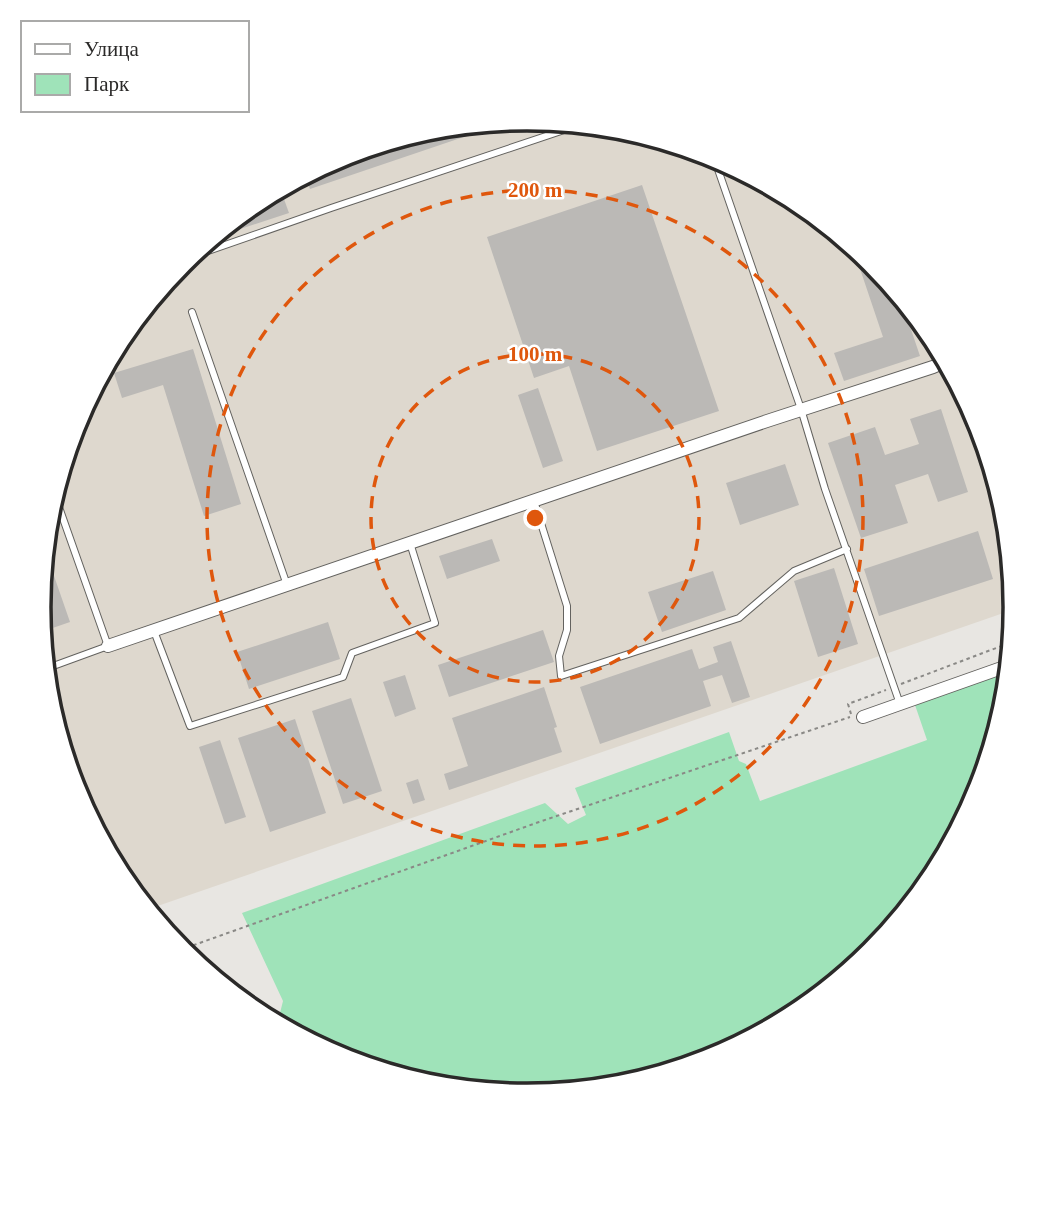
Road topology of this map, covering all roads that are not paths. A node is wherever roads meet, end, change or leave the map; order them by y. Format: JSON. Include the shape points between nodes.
{"nodes":[{"id":1,"x":558,"y":132,"type":"edge"},
{"id":2,"x":719,"y":171,"type":"edge"},
{"id":3,"x":213,"y":249,"type":"edge"},
{"id":4,"x":192,"y":312,"type":"dead end"},
{"id":5,"x":936,"y":365,"type":"edge"},
{"id":6,"x":801,"y":409,"type":"junction"},
{"id":7,"x":534,"y":500,"type":"junction"},
{"id":8,"x":61,"y":512,"type":"edge"},
{"id":9,"x":410,"y":543,"type":"junction"},
{"id":10,"x":847,"y":549,"type":"junction"},
{"id":11,"x":287,"y":585,"type":"junction"},
{"id":12,"x":154,"y":631,"type":"junction"},
{"id":13,"x":108,"y":646,"type":"junction"},
{"id":14,"x":55,"y":665,"type":"edge"},
{"id":15,"x":999,"y":669,"type":"edge"},
{"id":16,"x":900,"y":704,"type":"junction"},
{"id":17,"x":858,"y":717,"type":"road end"}],
"edges":[{"from":1,"to":3,"type":"lane"},
{"from":2,"to":6,"type":"lane"},
{"from":4,"to":11,"type":"lane"},
{"from":5,"to":6,"type":"street"},
{"from":6,"to":7,"type":"street"},
{"from":6,"to":10,"type":"lane"},
{"from":7,"to":9,"type":"street"},
{"from":7,"to":10,"type":"lane","via":[[567,606],[567,631],[559,656],[561,676],[739,618],[794,572]]},
{"from":8,"to":13,"type":"lane"},
{"from":9,"to":11,"type":"street"},
{"from":9,"to":12,"type":"lane","via":[[435,623],[352,653],[343,677],[190,726]]},
{"from":10,"to":16,"type":"lane"},
{"from":11,"to":12,"type":"street"},
{"from":12,"to":13,"type":"street"},
{"from":13,"to":14,"type":"lane"},
{"from":15,"to":16,"type":"street"},
{"from":16,"to":17,"type":"street"}]}
